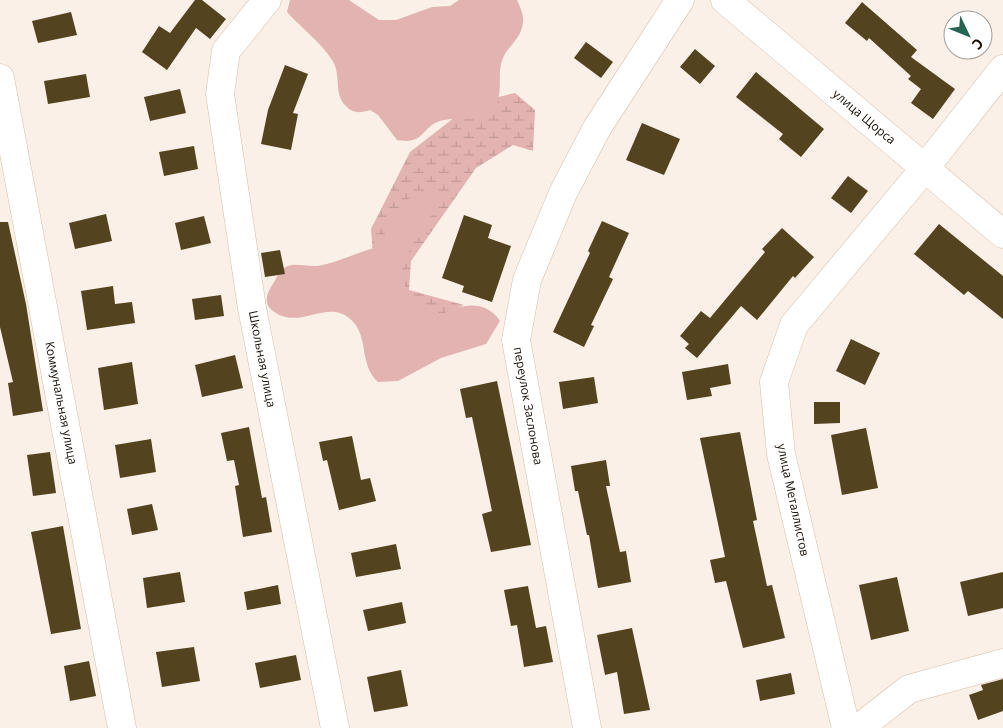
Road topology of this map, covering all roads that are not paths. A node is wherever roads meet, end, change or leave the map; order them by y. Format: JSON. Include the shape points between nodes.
{"nodes":[{"id":1,"x":267,"y":0,"type":"edge"},
{"id":2,"x":680,"y":0,"type":"edge"},
{"id":3,"x":725,"y":0,"type":"edge"},
{"id":4,"x":1003,"y":70,"type":"edge"},
{"id":5,"x":0,"y":78,"type":"edge"},
{"id":6,"x":925,"y":168,"type":"junction"},
{"id":7,"x":1003,"y":234,"type":"edge"},
{"id":8,"x":1003,"y":663,"type":"edge"},
{"id":9,"x":122,"y":728,"type":"edge"},
{"id":10,"x":335,"y":728,"type":"edge"},
{"id":11,"x":587,"y":728,"type":"edge"},
{"id":12,"x":846,"y":728,"type":"edge"},
{"id":13,"x":859,"y":728,"type":"edge"}],
"edges":[{"from":1,"to":10,"type":"street","name":"Школьная улица","via":[[226,51],[220,94],[252,308]]},
{"from":2,"to":11,"type":"street","name":"переулок Заслонова","via":[[598,128],[563,193],[527,280],[516,340]]},
{"from":3,"to":6,"type":"street","name":"улица Щорса"},
{"from":4,"to":6,"type":"street","name":"улица Металлистов"},
{"from":5,"to":9,"type":"street","name":"Коммунальная улица"},
{"from":6,"to":7,"type":"street","name":"улица Щорса"},
{"from":6,"to":12,"type":"street","name":"улица Металлистов","via":[[794,325],[774,382],[781,454]]},
{"from":8,"to":13,"type":"street","via":[[909,689]]}]}
